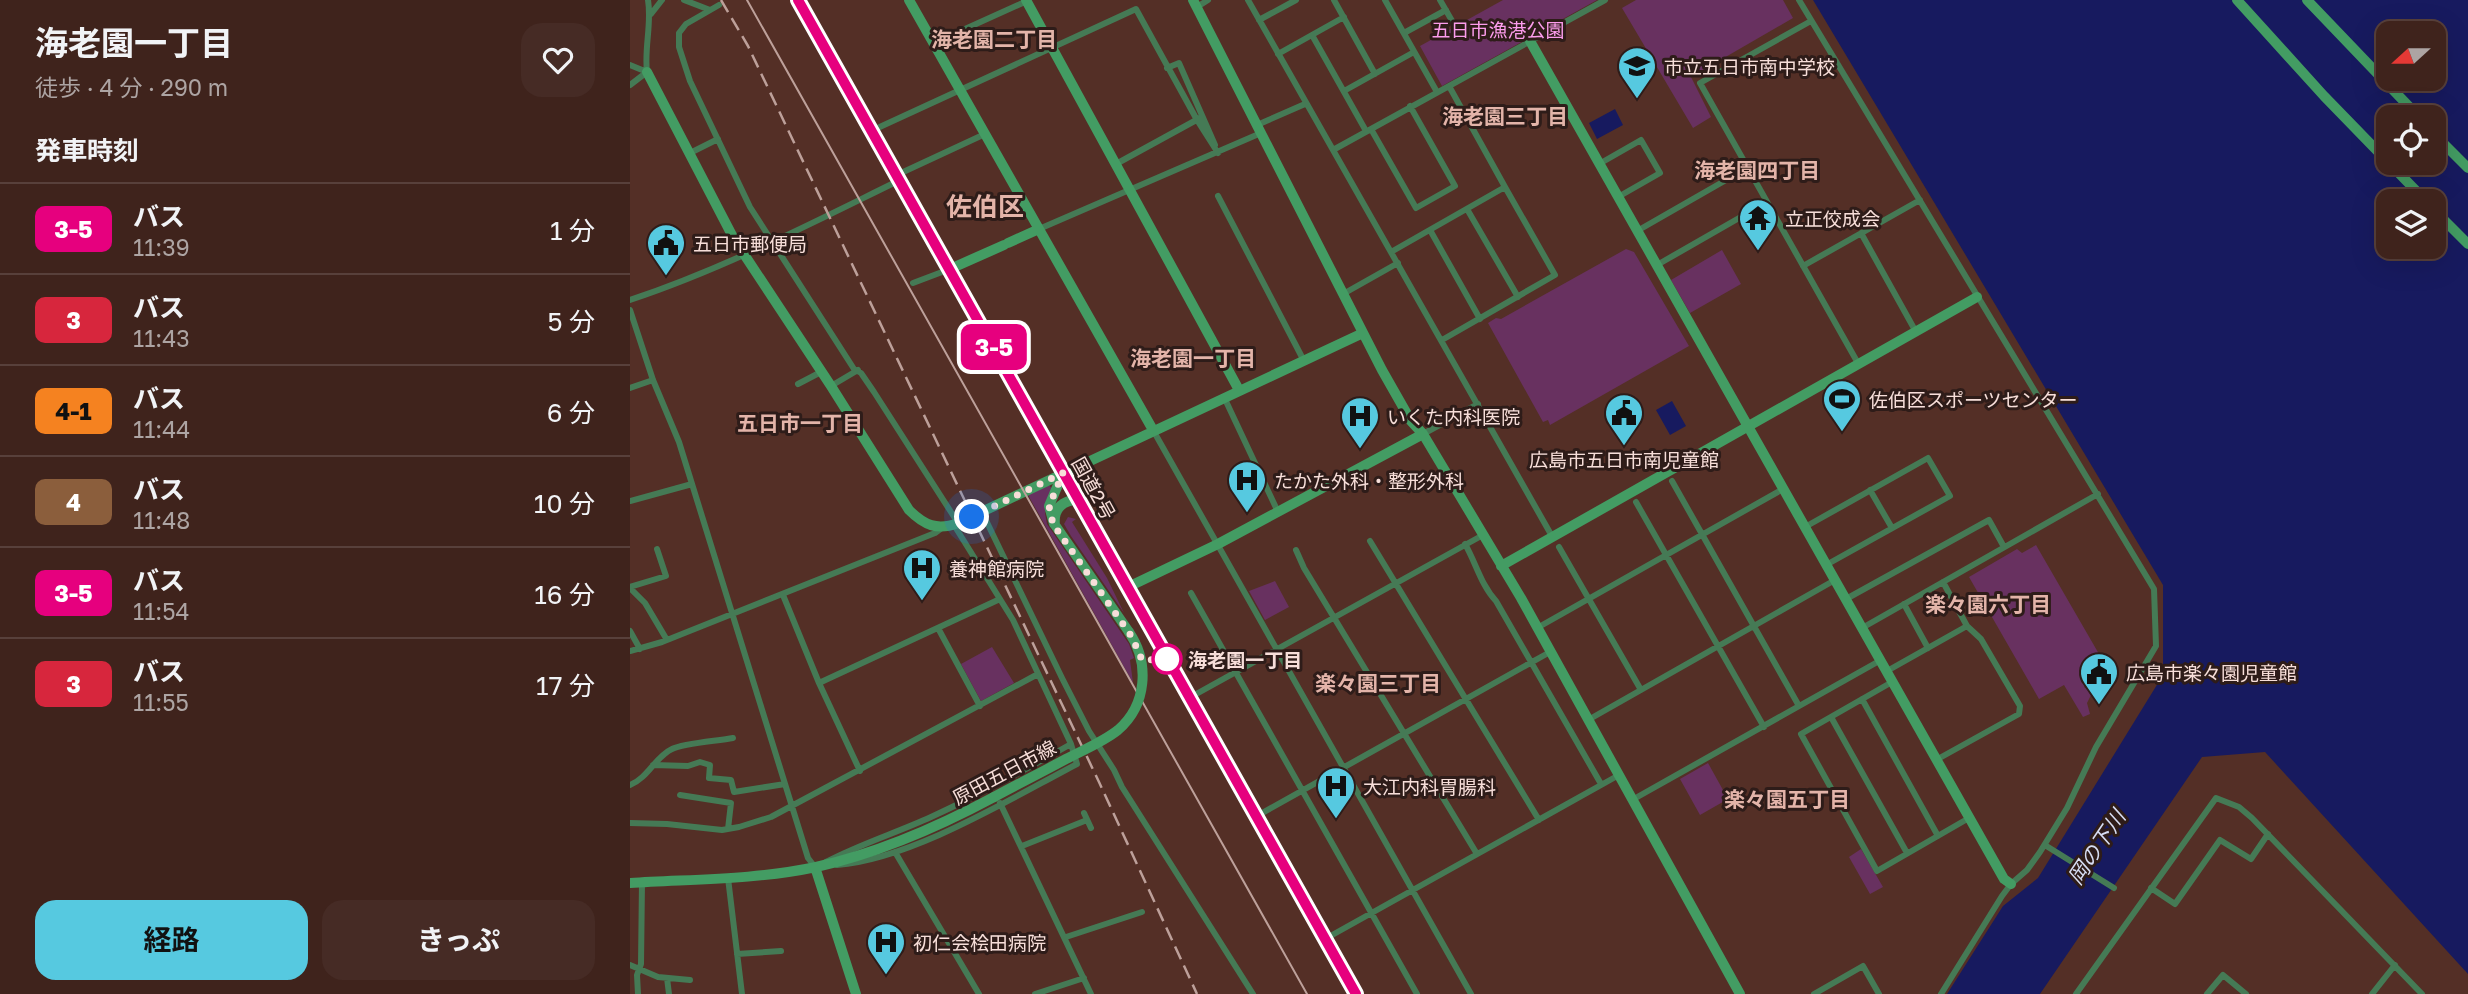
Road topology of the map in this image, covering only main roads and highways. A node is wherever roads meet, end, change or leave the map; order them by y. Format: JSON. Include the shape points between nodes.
{"nodes":[{"id":1,"x":798,"y":0,"type":"edge"},
{"id":2,"x":1356,"y":994,"type":"edge"}],
"edges":[{"from":1,"to":2,"type":"highway","name":"国道2号"}]}
